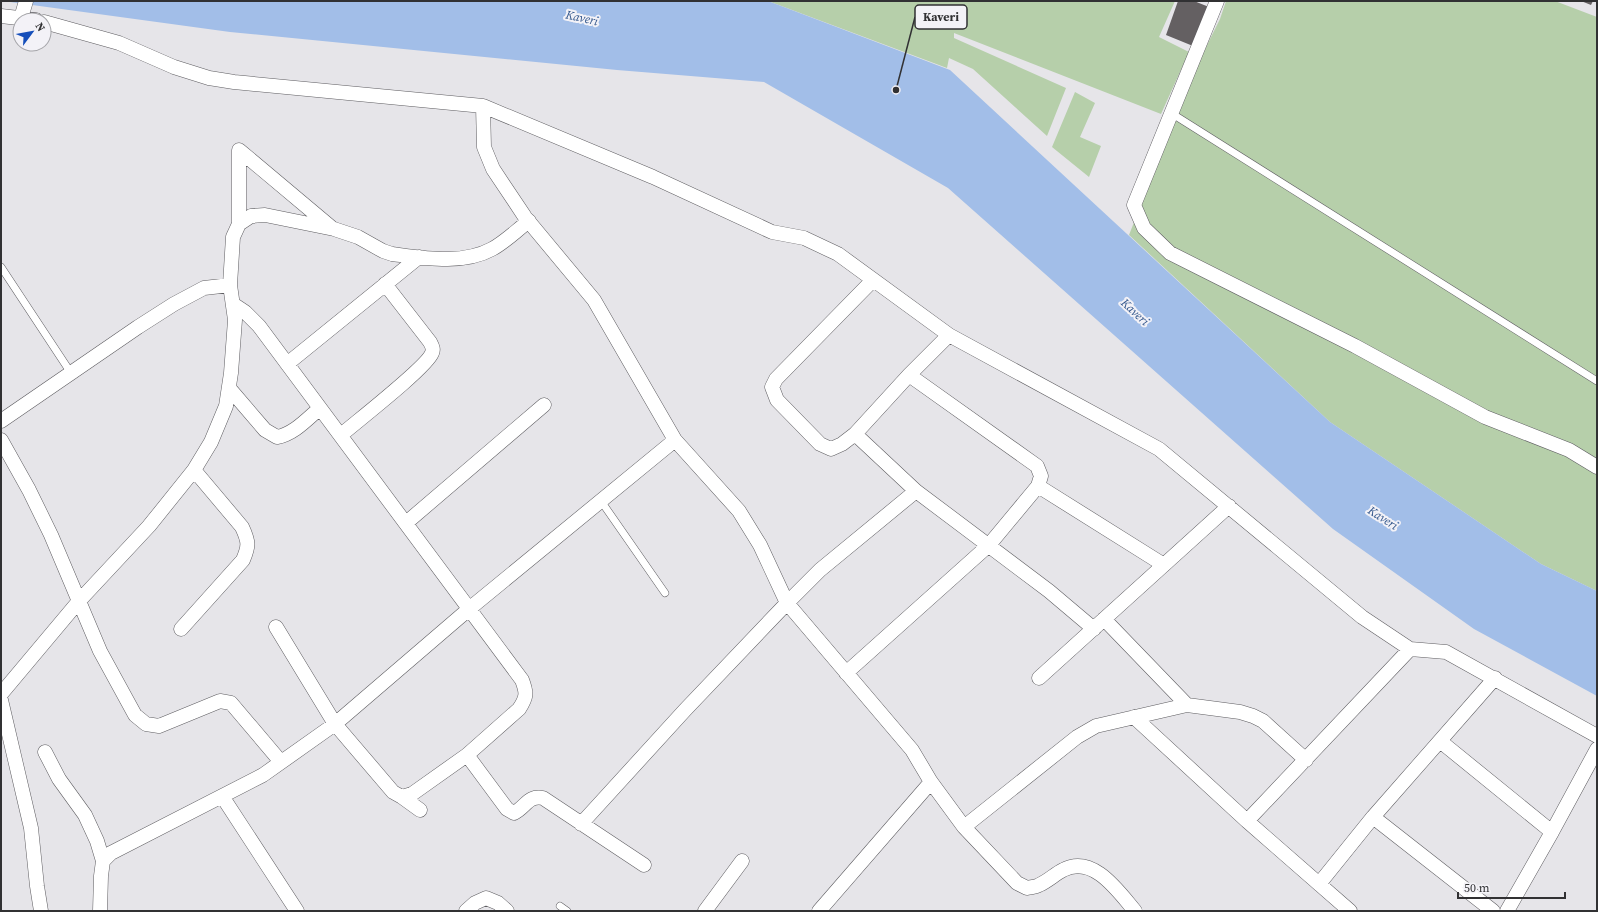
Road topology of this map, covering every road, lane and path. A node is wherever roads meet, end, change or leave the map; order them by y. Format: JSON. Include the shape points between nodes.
{"nodes":[{"id":1,"x":26,"y":1,"type":"edge"},
{"id":2,"x":1217,"y":1,"type":"edge"},
{"id":3,"x":23,"y":12,"type":"edge"},
{"id":4,"x":1,"y":16,"type":"edge"},
{"id":5,"x":12,"y":17,"type":"edge"},
{"id":6,"x":52,"y":24,"type":"edge"},
{"id":7,"x":483,"y":106,"type":"junction"},
{"id":8,"x":1171,"y":113,"type":"junction"},
{"id":9,"x":529,"y":221,"type":"junction"},
{"id":10,"x":239,"y":224,"type":"junction"},
{"id":11,"x":334,"y":229,"type":"junction"},
{"id":12,"x":419,"y":257,"type":"junction"},
{"id":13,"x":1,"y":266,"type":"edge"},
{"id":14,"x":873,"y":280,"type":"junction"},
{"id":15,"x":385,"y":284,"type":"junction"},
{"id":16,"x":230,"y":285,"type":"junction"},
{"id":17,"x":233,"y":304,"type":"junction"},
{"id":18,"x":949,"y":335,"type":"junction"},
{"id":19,"x":288,"y":364,"type":"junction"},
{"id":20,"x":71,"y":373,"type":"junction"},
{"id":21,"x":909,"y":375,"type":"junction"},
{"id":22,"x":1597,"y":381,"type":"edge"},
{"id":23,"x":229,"y":388,"type":"junction"},
{"id":24,"x":544,"y":405,"type":"dead end"},
{"id":25,"x":320,"y":408,"type":"junction"},
{"id":26,"x":1,"y":421,"type":"edge"},
{"id":27,"x":855,"y":434,"type":"junction"},
{"id":28,"x":341,"y":435,"type":"junction"},
{"id":29,"x":1,"y":440,"type":"edge"},
{"id":30,"x":675,"y":440,"type":"junction"},
{"id":31,"x":1597,"y":467,"type":"edge"},
{"id":32,"x":194,"y":470,"type":"junction"},
{"id":33,"x":1038,"y":486,"type":"junction"},
{"id":34,"x":916,"y":491,"type":"junction"},
{"id":35,"x":601,"y":501,"type":"junction"},
{"id":36,"x":1229,"y":506,"type":"junction"},
{"id":37,"x":406,"y":524,"type":"junction"},
{"id":38,"x":989,"y":545,"type":"junction"},
{"id":39,"x":1164,"y":565,"type":"junction"},
{"id":40,"x":665,"y":592,"type":"dead end"},
{"id":41,"x":79,"y":601,"type":"junction"},
{"id":42,"x":786,"y":603,"type":"junction"},
{"id":43,"x":469,"y":609,"type":"junction"},
{"id":44,"x":1099,"y":624,"type":"junction"},
{"id":45,"x":276,"y":627,"type":"dead end"},
{"id":46,"x":181,"y":630,"type":"dead end"},
{"id":47,"x":1410,"y":649,"type":"junction"},
{"id":48,"x":846,"y":673,"type":"junction"},
{"id":49,"x":1039,"y":678,"type":"dead end"},
{"id":50,"x":1495,"y":678,"type":"junction"},
{"id":51,"x":1,"y":694,"type":"edge"},
{"id":52,"x":1,"y":700,"type":"edge"},
{"id":53,"x":1187,"y":705,"type":"junction"},
{"id":54,"x":1134,"y":717,"type":"junction"},
{"id":55,"x":335,"y":724,"type":"junction"},
{"id":56,"x":1597,"y":736,"type":"edge"},
{"id":57,"x":1440,"y":741,"type":"junction"},
{"id":58,"x":1597,"y":749,"type":"edge"},
{"id":59,"x":45,"y":752,"type":"dead end"},
{"id":60,"x":467,"y":755,"type":"junction"},
{"id":61,"x":1306,"y":760,"type":"junction"},
{"id":62,"x":281,"y":762,"type":"junction"},
{"id":63,"x":932,"y":782,"type":"junction"},
{"id":64,"x":222,"y":796,"type":"junction"},
{"id":65,"x":402,"y":797,"type":"junction"},
{"id":66,"x":420,"y":810,"type":"dead end"},
{"id":67,"x":1373,"y":817,"type":"junction"},
{"id":68,"x":1247,"y":821,"type":"junction"},
{"id":69,"x":581,"y":824,"type":"junction"},
{"id":70,"x":964,"y":827,"type":"junction"},
{"id":71,"x":1552,"y":832,"type":"junction"},
{"id":72,"x":104,"y":861,"type":"junction"},
{"id":73,"x":742,"y":861,"type":"dead end"},
{"id":74,"x":644,"y":865,"type":"dead end"},
{"id":75,"x":1319,"y":884,"type":"junction"},
{"id":76,"x":560,"y":906,"type":"dead end"},
{"id":77,"x":42,"y":911,"type":"edge"},
{"id":78,"x":100,"y":911,"type":"edge"},
{"id":79,"x":297,"y":911,"type":"edge"},
{"id":80,"x":466,"y":911,"type":"edge"},
{"id":81,"x":507,"y":911,"type":"edge"},
{"id":82,"x":567,"y":911,"type":"edge"},
{"id":83,"x":705,"y":911,"type":"edge"},
{"id":84,"x":819,"y":911,"type":"edge"},
{"id":85,"x":1135,"y":911,"type":"edge"},
{"id":86,"x":1350,"y":911,"type":"edge"},
{"id":87,"x":1493,"y":911,"type":"edge"},
{"id":88,"x":1508,"y":911,"type":"edge"}],
"edges":[{"from":1,"to":3,"type":"street"},
{"from":2,"to":8,"type":"street"},
{"from":4,"to":5,"type":"street"},
{"from":6,"to":7,"type":"street","via":[[119,43],[174,67],[210,78]]},
{"from":7,"to":9,"type":"street","via":[[484,147],[488,158]]},
{"from":7,"to":14,"type":"street","via":[[653,177],[772,232],[804,238],[838,254]]},
{"from":8,"to":22,"type":"lane"},
{"from":8,"to":31,"type":"street","via":[[1134,204],[1144,228],[1170,253],[1355,346],[1485,417],[1569,450]]},
{"from":9,"to":12,"type":"street","via":[[494,248],[480,255],[460,258]]},
{"from":9,"to":30,"type":"street","via":[[594,300]]},
{"from":10,"to":11,"type":"street","via":[[252,216],[266,215]]},
{"from":10,"to":11,"type":"street","via":[[239,150]]},
{"from":10,"to":16,"type":"street","via":[[233,237]]},
{"from":11,"to":12,"type":"street","via":[[358,237],[382,251]]},
{"from":12,"to":15,"type":"street"},
{"from":13,"to":20,"type":"lane"},
{"from":14,"to":18,"type":"street"},
{"from":14,"to":27,"type":"street","via":[[776,379],[772,387],[777,400],[820,444],[830,449]]},
{"from":15,"to":19,"type":"street"},
{"from":15,"to":28,"type":"street","via":[[430,342],[432,352],[422,366]]},
{"from":16,"to":17,"type":"street"},
{"from":16,"to":20,"type":"street","via":[[204,288],[193,293]]},
{"from":17,"to":19,"type":"street","via":[[259,326]]},
{"from":17,"to":23,"type":"street","via":[[234,343]]},
{"from":18,"to":21,"type":"street"},
{"from":18,"to":36,"type":"street","via":[[1159,449]]},
{"from":19,"to":25,"type":"street"},
{"from":20,"to":26,"type":"street"},
{"from":21,"to":27,"type":"street"},
{"from":21,"to":33,"type":"street","via":[[1037,466],[1041,476]]},
{"from":23,"to":25,"type":"street","via":[[265,430],[277,437],[292,432]]},
{"from":23,"to":32,"type":"street","via":[[221,419]]},
{"from":24,"to":37,"type":"street"},
{"from":25,"to":28,"type":"street"},
{"from":27,"to":34,"type":"street"},
{"from":28,"to":37,"type":"street"},
{"from":29,"to":41,"type":"street","via":[[51,535]]},
{"from":30,"to":35,"type":"street"},
{"from":30,"to":42,"type":"street","via":[[739,511],[760,545]]},
{"from":32,"to":41,"type":"street","via":[[149,526]]},
{"from":32,"to":46,"type":"street","via":[[242,527],[248,548],[243,560]]},
{"from":33,"to":38,"type":"street"},
{"from":33,"to":39,"type":"street"},
{"from":34,"to":38,"type":"street"},
{"from":34,"to":42,"type":"street","via":[[820,570]]},
{"from":35,"to":40,"type":"lane"},
{"from":35,"to":43,"type":"street"},
{"from":36,"to":39,"type":"street"},
{"from":36,"to":47,"type":"street","via":[[1362,617]]},
{"from":37,"to":43,"type":"street"},
{"from":38,"to":44,"type":"street","via":[[1049,591]]},
{"from":38,"to":48,"type":"street"},
{"from":39,"to":44,"type":"street"},
{"from":41,"to":51,"type":"street"},
{"from":41,"to":62,"type":"street","via":[[100,651],[135,715],[146,724],[159,726],[220,702],[231,703]]},
{"from":42,"to":48,"type":"street"},
{"from":42,"to":69,"type":"street"},
{"from":43,"to":55,"type":"street"},
{"from":43,"to":60,"type":"street","via":[[522,680],[526,700]]},
{"from":44,"to":49,"type":"street"},
{"from":44,"to":53,"type":"street"},
{"from":45,"to":55,"type":"street"},
{"from":47,"to":50,"type":"street","via":[[1446,652]]},
{"from":47,"to":61,"type":"street"},
{"from":48,"to":63,"type":"street","via":[[912,750]]},
{"from":50,"to":56,"type":"street"},
{"from":50,"to":57,"type":"street"},
{"from":52,"to":77,"type":"street","via":[[31,828]]},
{"from":53,"to":54,"type":"street"},
{"from":53,"to":61,"type":"street","via":[[1253,716],[1263,721]]},
{"from":54,"to":68,"type":"street"},
{"from":54,"to":70,"type":"street","via":[[1096,726],[1077,737]]},
{"from":55,"to":62,"type":"street"},
{"from":55,"to":65,"type":"street","via":[[393,792]]},
{"from":57,"to":67,"type":"street"},
{"from":57,"to":71,"type":"street"},
{"from":58,"to":71,"type":"street"},
{"from":59,"to":72,"type":"street","via":[[59,780],[85,815]]},
{"from":60,"to":65,"type":"street","via":[[412,794]]},
{"from":60,"to":69,"type":"street","via":[[507,809],[514,812],[521,810],[531,799],[543,798]]},
{"from":61,"to":68,"type":"street"},
{"from":62,"to":64,"type":"street","via":[[263,775]]},
{"from":63,"to":70,"type":"street"},
{"from":63,"to":84,"type":"street"},
{"from":64,"to":72,"type":"street","via":[[126,844],[111,853]]},
{"from":64,"to":79,"type":"street"},
{"from":65,"to":66,"type":"street"},
{"from":67,"to":75,"type":"street"},
{"from":67,"to":87,"type":"street"},
{"from":68,"to":75,"type":"street"},
{"from":69,"to":74,"type":"street"},
{"from":70,"to":85,"type":"street","via":[[1017,883],[1027,888],[1040,885],[1064,869],[1079,865],[1090,868],[1100,875]]},
{"from":71,"to":88,"type":"street"},
{"from":72,"to":78,"type":"street"},
{"from":73,"to":83,"type":"street"},
{"from":75,"to":86,"type":"street"},
{"from":76,"to":82,"type":"lane"},
{"from":80,"to":81,"type":"street","via":[[486,898],[498,903]]}]}
